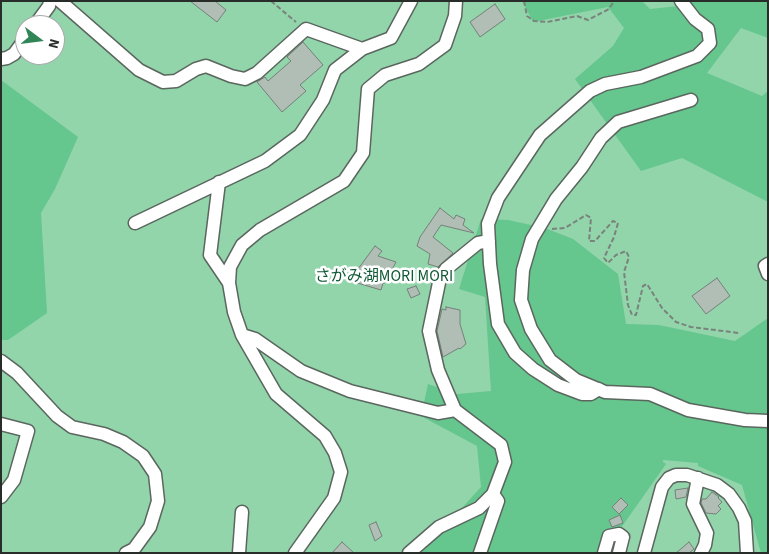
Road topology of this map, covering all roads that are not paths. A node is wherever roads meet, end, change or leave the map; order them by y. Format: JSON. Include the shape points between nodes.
{"nodes":[{"id":1,"x":50,"y":1,"type":"edge"},
{"id":2,"x":60,"y":1,"type":"edge"},
{"id":3,"x":411,"y":1,"type":"edge"},
{"id":4,"x":456,"y":1,"type":"edge"},
{"id":5,"x":681,"y":1,"type":"edge"},
{"id":6,"x":42,"y":15,"type":"edge"},
{"id":7,"x":362,"y":50,"type":"junction"},
{"id":8,"x":15,"y":53,"type":"edge"},
{"id":9,"x":1,"y":59,"type":"edge"},
{"id":10,"x":691,"y":100,"type":"dead end"},
{"id":11,"x":219,"y":182,"type":"junction"},
{"id":12,"x":135,"y":223,"type":"dead end"},
{"id":13,"x":489,"y":240,"type":"junction"},
{"id":14,"x":768,"y":264,"type":"edge"},
{"id":15,"x":768,"y":274,"type":"edge"},
{"id":16,"x":229,"y":283,"type":"junction"},
{"id":17,"x":242,"y":335,"type":"junction"},
{"id":18,"x":1,"y":361,"type":"edge"},
{"id":19,"x":599,"y":389,"type":"junction"},
{"id":20,"x":455,"y":410,"type":"junction"},
{"id":21,"x":768,"y":421,"type":"edge"},
{"id":22,"x":1,"y":424,"type":"edge"},
{"id":23,"x":698,"y":478,"type":"junction"},
{"id":24,"x":493,"y":494,"type":"junction"},
{"id":25,"x":1,"y":497,"type":"edge"},
{"id":26,"x":242,"y":512,"type":"dead end"},
{"id":27,"x":126,"y":553,"type":"edge"},
{"id":28,"x":239,"y":553,"type":"edge"},
{"id":29,"x":295,"y":553,"type":"edge"},
{"id":30,"x":410,"y":553,"type":"edge"},
{"id":31,"x":480,"y":553,"type":"edge"},
{"id":32,"x":604,"y":553,"type":"edge"},
{"id":33,"x":619,"y":553,"type":"edge"},
{"id":34,"x":644,"y":553,"type":"edge"},
{"id":35,"x":701,"y":553,"type":"edge"},
{"id":36,"x":747,"y":553,"type":"edge"}],
"edges":[{"from":1,"to":6,"type":"lane"},
{"from":2,"to":7,"type":"lane","via":[[139,70],[163,82],[176,81],[206,66],[245,79],[257,73],[306,30]]},
{"from":3,"to":7,"type":"lane","via":[[391,38]]},
{"from":4,"to":16,"type":"lane","via":[[455,16],[445,45],[419,64],[385,75],[368,89],[363,153],[344,180],[260,230],[242,245],[230,267]]},
{"from":5,"to":13,"type":"lane","via":[[708,29],[710,43],[697,56],[641,77],[605,84],[590,91],[540,135],[498,198],[488,224]]},
{"from":7,"to":11,"type":"lane","via":[[335,70],[323,100],[300,134],[265,161]]},
{"from":8,"to":9,"type":"lane"},
{"from":10,"to":19,"type":"lane","via":[[618,122],[601,138],[556,199],[532,239],[523,270],[521,300],[531,329],[550,360],[576,380]]},
{"from":11,"to":12,"type":"lane"},
{"from":11,"to":16,"type":"lane","via":[[210,256]]},
{"from":13,"to":19,"type":"lane","via":[[498,324],[515,353],[558,385],[582,394],[591,394]]},
{"from":13,"to":20,"type":"lane","via":[[478,243],[446,269],[440,278],[435,300],[429,331],[438,370]]},
{"from":14,"to":15,"type":"lane","via":[[765,266]]},
{"from":16,"to":17,"type":"lane"},
{"from":17,"to":20,"type":"lane","via":[[255,339],[301,372],[350,391],[438,413]]},
{"from":17,"to":29,"type":"lane","via":[[276,394],[325,436],[341,472],[334,498]]},
{"from":18,"to":27,"type":"lane","via":[[17,373],[57,416],[72,427],[123,442],[142,456],[155,474],[158,501],[150,527]]},
{"from":19,"to":21,"type":"lane","via":[[650,394],[688,410]]},
{"from":20,"to":24,"type":"lane","via":[[502,445],[505,462]]},
{"from":22,"to":25,"type":"lane","via":[[28,432],[14,480]]},
{"from":23,"to":34,"type":"lane","via":[[676,475],[662,487]]},
{"from":23,"to":35,"type":"lane","via":[[693,504],[707,533]]},
{"from":23,"to":36,"type":"lane","via":[[717,485],[739,508],[745,521]]},
{"from":24,"to":30,"type":"lane","via":[[479,508],[439,527]]},
{"from":24,"to":31,"type":"lane","via":[[498,501]]},
{"from":26,"to":28,"type":"lane"},
{"from":32,"to":33,"type":"lane","via":[[609,536],[619,534],[623,537]]}]}
